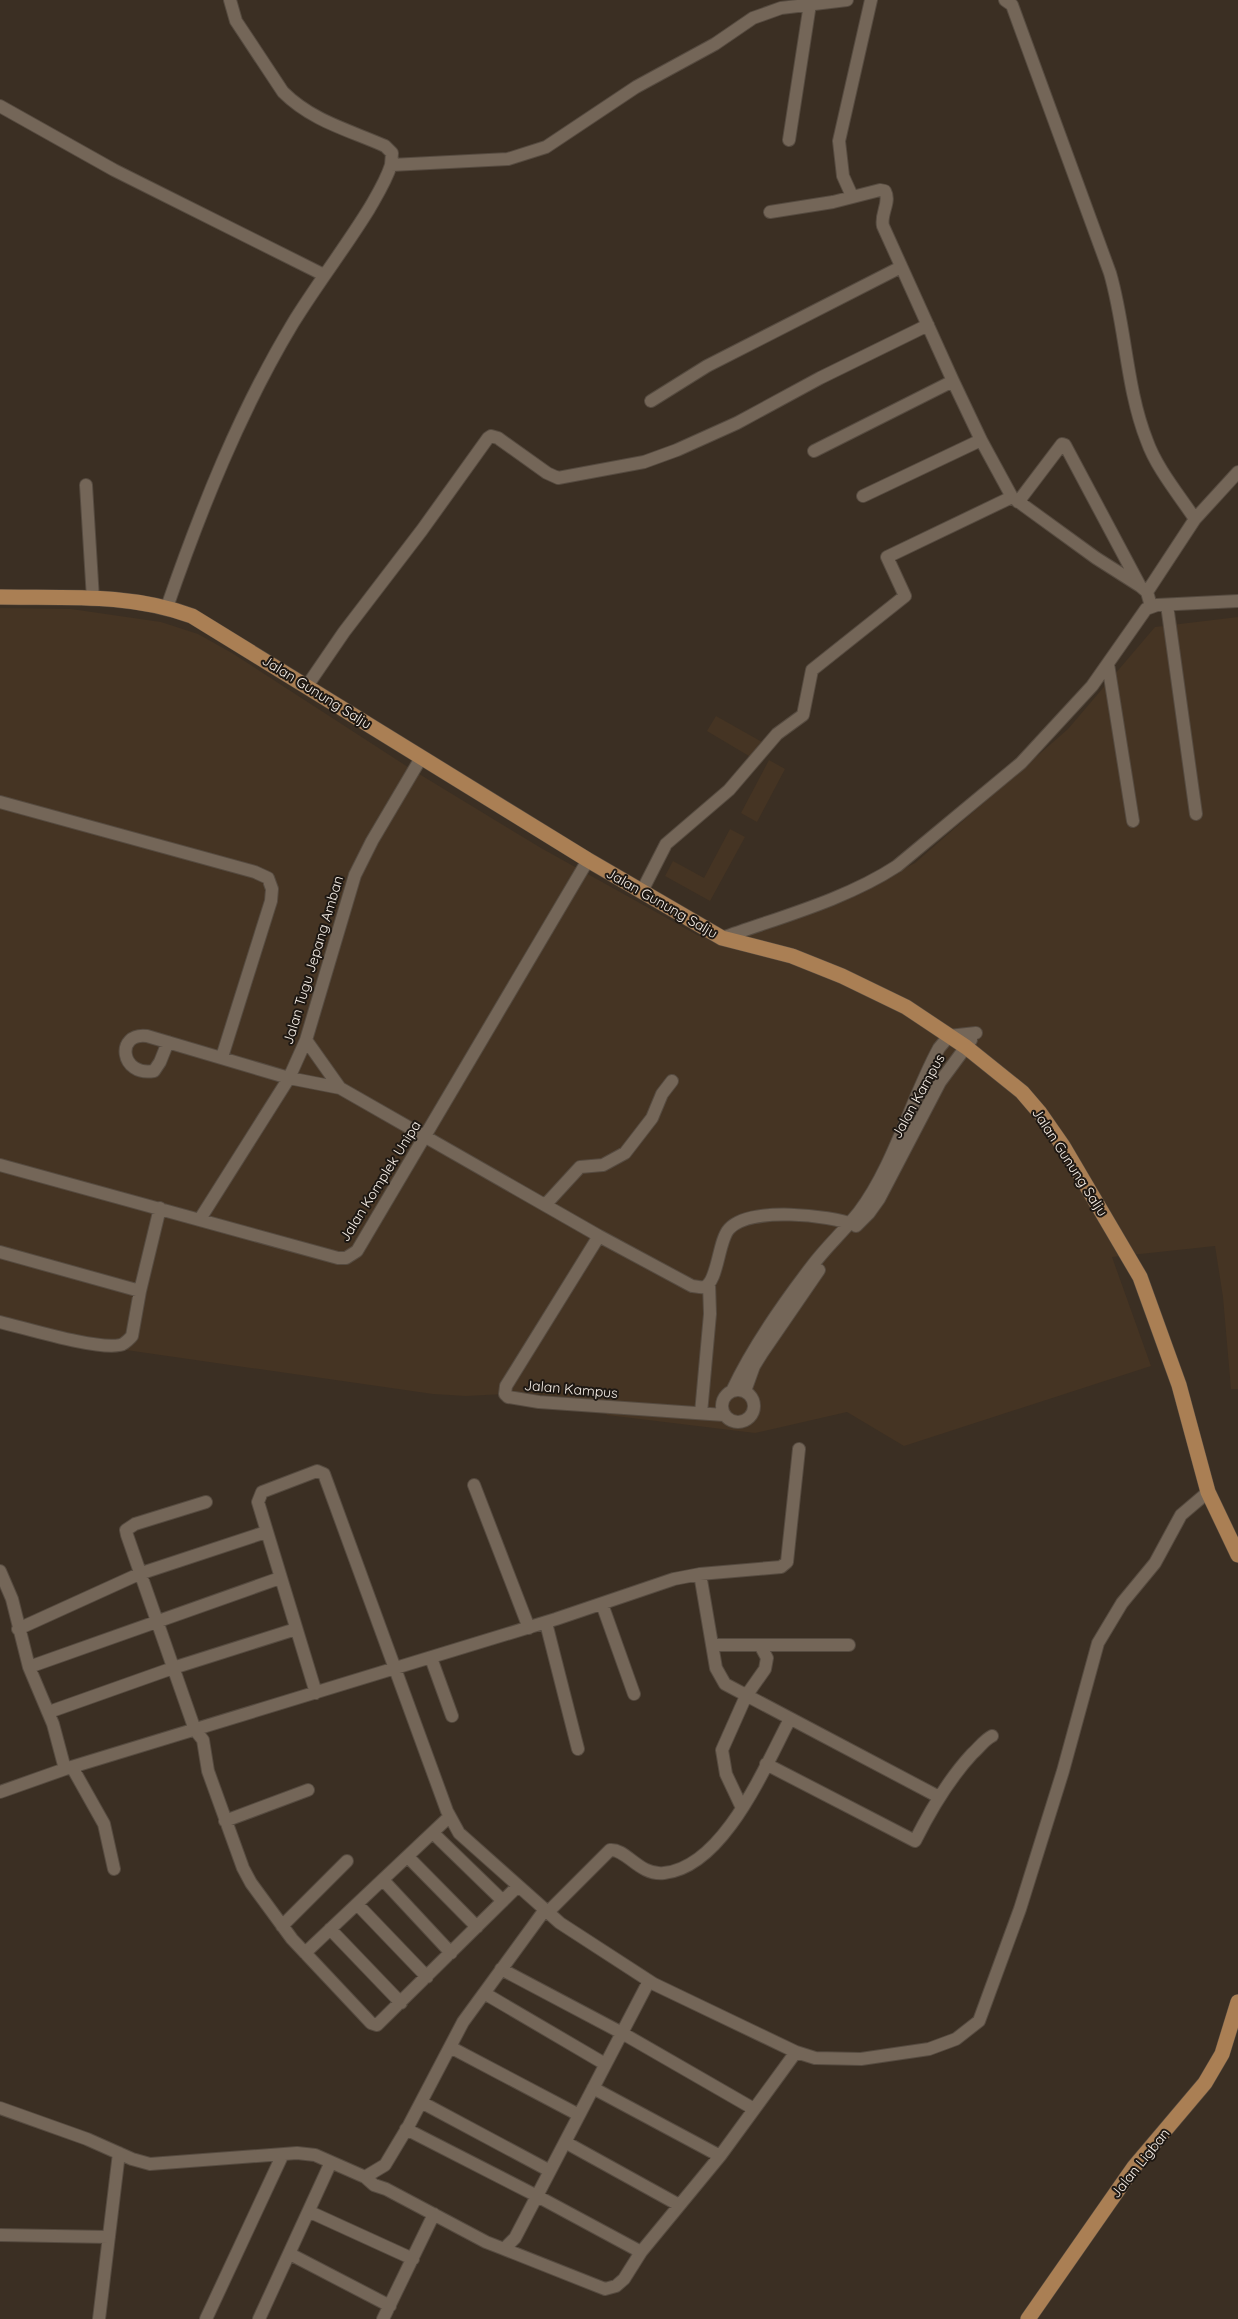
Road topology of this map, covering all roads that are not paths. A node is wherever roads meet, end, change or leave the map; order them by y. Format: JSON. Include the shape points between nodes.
{"nodes":[{"id":1,"x":230,"y":0,"type":"edge"},
{"id":2,"x":847,"y":0,"type":"edge"},
{"id":3,"x":871,"y":0,"type":"edge"},
{"id":4,"x":1005,"y":0,"type":"edge"},
{"id":5,"x":810,"y":4,"type":"junction"},
{"id":6,"x":0,"y":106,"type":"edge"},
{"id":7,"x":789,"y":140,"type":"dead end"},
{"id":8,"x":391,"y":165,"type":"junction"},
{"id":9,"x":852,"y":196,"type":"junction"},
{"id":10,"x":770,"y":212,"type":"dead end"},
{"id":11,"x":901,"y":267,"type":"junction"},
{"id":12,"x":324,"y":276,"type":"junction"},
{"id":13,"x":928,"y":325,"type":"junction"},
{"id":14,"x":952,"y":381,"type":"junction"},
{"id":15,"x":651,"y":401,"type":"dead end"},
{"id":16,"x":981,"y":440,"type":"junction"},
{"id":17,"x":814,"y":451,"type":"dead end"},
{"id":18,"x":1238,"y":472,"type":"edge"},
{"id":19,"x":86,"y":484,"type":"dead end"},
{"id":20,"x":863,"y":496,"type":"dead end"},
{"id":21,"x":1015,"y":500,"type":"junction"},
{"id":22,"x":1194,"y":519,"type":"junction"},
{"id":23,"x":1144,"y":589,"type":"junction"},
{"id":24,"x":0,"y":597,"type":"edge"},
{"id":25,"x":93,"y":599,"type":"junction"},
{"id":26,"x":1238,"y":602,"type":"edge"},
{"id":27,"x":1167,"y":605,"type":"junction"},
{"id":28,"x":1151,"y":606,"type":"junction"},
{"id":29,"x":167,"y":607,"type":"junction"},
{"id":30,"x":1108,"y":664,"type":"junction"},
{"id":31,"x":307,"y":686,"type":"junction"},
{"id":32,"x":421,"y":758,"type":"junction"},
{"id":33,"x":0,"y":802,"type":"edge"},
{"id":34,"x":1196,"y":814,"type":"dead end"},
{"id":35,"x":1133,"y":821,"type":"dead end"},
{"id":36,"x":588,"y":860,"type":"junction"},
{"id":37,"x":642,"y":891,"type":"junction"},
{"id":38,"x":722,"y":938,"type":"junction"},
{"id":39,"x":949,"y":1036,"type":"junction"},
{"id":40,"x":306,"y":1040,"type":"junction"},
{"id":41,"x":168,"y":1042,"type":"dead end"},
{"id":42,"x":966,"y":1047,"type":"junction"},
{"id":43,"x":222,"y":1058,"type":"junction"},
{"id":44,"x":289,"y":1078,"type":"junction"},
{"id":45,"x":672,"y":1081,"type":"dead end"},
{"id":46,"x":340,"y":1088,"type":"junction"},
{"id":47,"x":425,"y":1138,"type":"junction"},
{"id":48,"x":0,"y":1165,"type":"edge"},
{"id":49,"x":546,"y":1204,"type":"junction"},
{"id":50,"x":160,"y":1208,"type":"junction"},
{"id":51,"x":824,"y":1218,"type":"junction"},
{"id":52,"x":200,"y":1219,"type":"junction"},
{"id":53,"x":852,"y":1224,"type":"junction"},
{"id":54,"x":599,"y":1236,"type":"junction"},
{"id":55,"x":838,"y":1241,"type":"junction"},
{"id":56,"x":0,"y":1252,"type":"edge"},
{"id":57,"x":709,"y":1283,"type":"junction"},
{"id":58,"x":140,"y":1291,"type":"junction"},
{"id":59,"x":0,"y":1322,"type":"edge"},
{"id":60,"x":738,"y":1391,"type":"junction"},
{"id":61,"x":701,"y":1413,"type":"junction"},
{"id":62,"x":724,"y":1415,"type":"junction"},
{"id":63,"x":799,"y":1449,"type":"dead end"},
{"id":64,"x":474,"y":1485,"type":"dead end"},
{"id":65,"x":1208,"y":1492,"type":"junction"},
{"id":66,"x":206,"y":1502,"type":"dead end"},
{"id":67,"x":266,"y":1532,"type":"junction"},
{"id":68,"x":1238,"y":1555,"type":"edge"},
{"id":69,"x":0,"y":1571,"type":"edge"},
{"id":70,"x":139,"y":1574,"type":"junction"},
{"id":71,"x":700,"y":1574,"type":"junction"},
{"id":72,"x":280,"y":1578,"type":"junction"},
{"id":73,"x":602,"y":1604,"type":"junction"},
{"id":74,"x":156,"y":1621,"type":"junction"},
{"id":75,"x":546,"y":1623,"type":"junction"},
{"id":76,"x":529,"y":1628,"type":"junction"},
{"id":77,"x":18,"y":1629,"type":"junction"},
{"id":78,"x":296,"y":1630,"type":"junction"},
{"id":79,"x":712,"y":1645,"type":"junction"},
{"id":80,"x":760,"y":1645,"type":"junction"},
{"id":81,"x":849,"y":1645,"type":"dead end"},
{"id":82,"x":430,"y":1658,"type":"junction"},
{"id":83,"x":29,"y":1667,"type":"junction"},
{"id":84,"x":173,"y":1668,"type":"junction"},
{"id":85,"x":394,"y":1669,"type":"junction"},
{"id":86,"x":316,"y":1693,"type":"junction"},
{"id":87,"x":634,"y":1694,"type":"dead end"},
{"id":88,"x":746,"y":1696,"type":"junction"},
{"id":89,"x":49,"y":1712,"type":"junction"},
{"id":90,"x":452,"y":1716,"type":"dead end"},
{"id":91,"x":790,"y":1719,"type":"junction"},
{"id":92,"x":195,"y":1730,"type":"junction"},
{"id":93,"x":992,"y":1736,"type":"dead end"},
{"id":94,"x":578,"y":1749,"type":"dead end"},
{"id":95,"x":766,"y":1764,"type":"junction"},
{"id":96,"x":69,"y":1768,"type":"junction"},
{"id":97,"x":308,"y":1790,"type":"dead end"},
{"id":98,"x":0,"y":1792,"type":"edge"},
{"id":99,"x":938,"y":1797,"type":"junction"},
{"id":100,"x":742,"y":1808,"type":"junction"},
{"id":101,"x":449,"y":1818,"type":"junction"},
{"id":102,"x":226,"y":1821,"type":"junction"},
{"id":103,"x":433,"y":1833,"type":"junction"},
{"id":104,"x":408,"y":1856,"type":"junction"},
{"id":105,"x":347,"y":1861,"type":"dead end"},
{"id":106,"x":114,"y":1868,"type":"dead end"},
{"id":107,"x":383,"y":1880,"type":"junction"},
{"id":108,"x":517,"y":1887,"type":"junction"},
{"id":109,"x":502,"y":1902,"type":"junction"},
{"id":110,"x":357,"y":1904,"type":"junction"},
{"id":111,"x":546,"y":1912,"type":"junction"},
{"id":112,"x":282,"y":1926,"type":"junction"},
{"id":113,"x":477,"y":1927,"type":"junction"},
{"id":114,"x":330,"y":1929,"type":"junction"},
{"id":115,"x":451,"y":1952,"type":"junction"},
{"id":116,"x":305,"y":1953,"type":"junction"},
{"id":117,"x":501,"y":1969,"type":"junction"},
{"id":118,"x":427,"y":1977,"type":"junction"},
{"id":119,"x":649,"y":1981,"type":"junction"},
{"id":120,"x":484,"y":1993,"type":"junction"},
{"id":121,"x":1238,"y":2002,"type":"edge"},
{"id":122,"x":401,"y":2003,"type":"junction"},
{"id":123,"x":622,"y":2034,"type":"junction"},
{"id":124,"x":450,"y":2047,"type":"junction"},
{"id":125,"x":796,"y":2052,"type":"junction"},
{"id":126,"x":605,"y":2064,"type":"junction"},
{"id":127,"x":593,"y":2088,"type":"junction"},
{"id":128,"x":421,"y":2102,"type":"junction"},
{"id":129,"x":0,"y":2108,"type":"edge"},
{"id":130,"x":754,"y":2109,"type":"junction"},
{"id":131,"x":579,"y":2115,"type":"junction"},
{"id":132,"x":406,"y":2130,"type":"junction"},
{"id":133,"x":565,"y":2142,"type":"junction"},
{"id":134,"x":119,"y":2153,"type":"junction"},
{"id":135,"x":282,"y":2156,"type":"junction"},
{"id":136,"x":720,"y":2156,"type":"junction"},
{"id":137,"x":332,"y":2162,"type":"junction"},
{"id":138,"x":550,"y":2171,"type":"junction"},
{"id":139,"x":365,"y":2177,"type":"junction"},
{"id":140,"x":537,"y":2196,"type":"junction"},
{"id":141,"x":679,"y":2205,"type":"junction"},
{"id":142,"x":310,"y":2212,"type":"junction"},
{"id":143,"x":434,"y":2214,"type":"junction"},
{"id":144,"x":0,"y":2235,"type":"edge"},
{"id":145,"x":109,"y":2237,"type":"junction"},
{"id":146,"x":504,"y":2249,"type":"junction"},
{"id":147,"x":641,"y":2252,"type":"junction"},
{"id":148,"x":290,"y":2254,"type":"junction"},
{"id":149,"x":413,"y":2258,"type":"junction"},
{"id":150,"x":390,"y":2306,"type":"junction"},
{"id":151,"x":100,"y":2319,"type":"edge"},
{"id":152,"x":206,"y":2319,"type":"edge"},
{"id":153,"x":259,"y":2319,"type":"edge"},
{"id":154,"x":383,"y":2319,"type":"edge"},
{"id":155,"x":1028,"y":2319,"type":"edge"}],
"edges":[{"from":1,"to":8,"type":"street","via":[[236,20],[283,92],[325,123],[386,146],[392,153]]},
{"from":2,"to":5,"type":"street"},
{"from":3,"to":9,"type":"street","via":[[838,141],[843,176]]},
{"from":4,"to":22,"type":"street","via":[[1012,5],[1110,274],[1147,443]]},
{"from":5,"to":7,"type":"street"},
{"from":5,"to":8,"type":"street","via":[[782,8],[753,18],[715,44],[636,87],[546,147],[508,159]]},
{"from":6,"to":12,"type":"street","via":[[114,170]]},
{"from":8,"to":12,"type":"street","via":[[388,178]]},
{"from":9,"to":10,"type":"street"},
{"from":9,"to":11,"type":"street","via":[[885,191],[887,197],[882,223]]},
{"from":11,"to":13,"type":"street"},
{"from":11,"to":15,"type":"street","via":[[707,366]]},
{"from":12,"to":29,"type":"street","via":[[293,324],[243,417],[192,536]]},
{"from":13,"to":14,"type":"street"},
{"from":13,"to":31,"type":"street","via":[[737,423],[644,462],[558,478],[495,436],[488,438]]},
{"from":14,"to":16,"type":"street"},
{"from":14,"to":17,"type":"street"},
{"from":16,"to":20,"type":"street"},
{"from":16,"to":21,"type":"street"},
{"from":18,"to":22,"type":"street"},
{"from":19,"to":25,"type":"street"},
{"from":21,"to":23,"type":"street"},
{"from":21,"to":23,"type":"street","via":[[1062,444],[1065,445]]},
{"from":21,"to":37,"type":"street","via":[[887,557],[905,596],[812,670],[803,715],[777,734],[729,790],[666,844]]},
{"from":22,"to":23,"type":"street"},
{"from":23,"to":28,"type":"street"},
{"from":24,"to":25,"type":"main road","name":"Jalan Gunung Salju"},
{"from":25,"to":29,"type":"main road","name":"Jalan Gunung Salju"},
{"from":26,"to":27,"type":"street"},
{"from":27,"to":28,"type":"street"},
{"from":27,"to":34,"type":"street"},
{"from":28,"to":30,"type":"street","via":[[1139,616]]},
{"from":29,"to":31,"type":"main road","name":"Jalan Gunung Salju","via":[[211,626]]},
{"from":30,"to":35,"type":"street"},
{"from":30,"to":38,"type":"street","via":[[1092,686],[1021,763],[897,866],[854,890]]},
{"from":31,"to":32,"type":"main road","name":"Jalan Gunung Salju"},
{"from":32,"to":36,"type":"main road","name":"Jalan Gunung Salju"},
{"from":32,"to":40,"type":"street","name":"Jalan Tugu Jepang Amban","via":[[355,875]]},
{"from":33,"to":43,"type":"street","via":[[268,878],[272,889],[270,901]]},
{"from":36,"to":37,"type":"main road","name":"Jalan Gunung Salju"},
{"from":36,"to":47,"type":"street","name":"Jalan Komplek Unipa"},
{"from":37,"to":38,"type":"main road","name":"Jalan Gunung Salju"},
{"from":38,"to":39,"type":"main road","name":"Jalan Gunung Salju","via":[[792,956],[842,976],[906,1007]]},
{"from":39,"to":42,"type":"main road","name":"Jalan Gunung Salju"},
{"from":39,"to":53,"type":"street","name":"Jalan Kampus","via":[[932,1060],[884,1168]]},
{"from":40,"to":44,"type":"street","name":"Jalan Tugu Jepang Amban"},
{"from":40,"to":46,"type":"street"},
{"from":41,"to":43,"type":"street"},
{"from":42,"to":53,"type":"street","name":"Jalan Kampus","via":[[940,1082],[880,1198],[869,1213]]},
{"from":42,"to":65,"type":"main road","name":"Jalan Gunung Salju","via":[[1022,1092],[1040,1113],[1083,1178],[1140,1277],[1179,1385]]},
{"from":43,"to":44,"type":"street"},
{"from":44,"to":46,"type":"street"},
{"from":44,"to":52,"type":"street","name":"Jalan Tugu Jepang Amban"},
{"from":45,"to":49,"type":"street","via":[[662,1094],[652,1118],[625,1153],[603,1165],[580,1167]]},
{"from":46,"to":47,"type":"street"},
{"from":47,"to":49,"type":"street"},
{"from":47,"to":52,"type":"street","name":"Jalan Komplek Unipa","via":[[351,1256],[338,1258]]},
{"from":48,"to":50,"type":"street","name":"Jalan Komplek Unipa"},
{"from":49,"to":54,"type":"street"},
{"from":50,"to":52,"type":"street","name":"Jalan Komplek Unipa"},
{"from":50,"to":58,"type":"street"},
{"from":51,"to":53,"type":"street"},
{"from":51,"to":55,"type":"street"},
{"from":51,"to":57,"type":"street","via":[[800,1214],[736,1224],[724,1236]]},
{"from":53,"to":55,"type":"street","name":"Jalan Kampus"},
{"from":54,"to":57,"type":"street","via":[[692,1286],[704,1287]]},
{"from":54,"to":61,"type":"street","name":"Jalan Kampus","via":[[506,1386],[505,1394],[514,1399],[539,1402]]},
{"from":55,"to":60,"type":"street","name":"Jalan Kampus","via":[[764,1342],[749,1356]]},
{"from":56,"to":58,"type":"street"},
{"from":57,"to":61,"type":"street","via":[[710,1314]]},
{"from":58,"to":59,"type":"street","via":[[132,1336],[120,1345],[87,1343]]},
{"from":60,"to":62,"type":"street","name":"Jalan Kampus","via":[[722,1401]]},
{"from":60,"to":62,"type":"street","name":"Jalan Kampus","via":[[751,1395],[754,1410],[750,1417],[739,1423]]},
{"from":61,"to":62,"type":"street","name":"Jalan Kampus"},
{"from":63,"to":71,"type":"street","via":[[785,1565]]},
{"from":64,"to":76,"type":"street"},
{"from":65,"to":68,"type":"main road","name":"Jalan Gunung Salju"},
{"from":65,"to":125,"type":"street","via":[[1181,1515],[1155,1563],[1122,1603],[1098,1643],[1029,1881],[979,2021],[956,2039],[929,2049],[861,2059],[815,2058]]},
{"from":66,"to":70,"type":"street","via":[[129,1527],[127,1535]]},
{"from":67,"to":70,"type":"street"},
{"from":67,"to":72,"type":"street"},
{"from":67,"to":85,"type":"street","via":[[258,1502],[262,1492],[311,1472],[324,1474]]},
{"from":69,"to":77,"type":"street","via":[[12,1599]]},
{"from":70,"to":74,"type":"street"},
{"from":70,"to":77,"type":"street"},
{"from":71,"to":73,"type":"street"},
{"from":71,"to":79,"type":"street"},
{"from":72,"to":74,"type":"street"},
{"from":72,"to":78,"type":"street"},
{"from":73,"to":75,"type":"street"},
{"from":73,"to":87,"type":"street"},
{"from":74,"to":83,"type":"street"},
{"from":74,"to":84,"type":"street"},
{"from":75,"to":76,"type":"street"},
{"from":75,"to":94,"type":"street"},
{"from":76,"to":82,"type":"street"},
{"from":77,"to":83,"type":"street"},
{"from":78,"to":84,"type":"street"},
{"from":78,"to":86,"type":"street"},
{"from":79,"to":80,"type":"street"},
{"from":79,"to":88,"type":"street","via":[[720,1678]]},
{"from":80,"to":81,"type":"street"},
{"from":80,"to":88,"type":"street","via":[[766,1653],[767,1664]]},
{"from":82,"to":85,"type":"street"},
{"from":82,"to":90,"type":"street"},
{"from":83,"to":89,"type":"street"},
{"from":84,"to":89,"type":"street"},
{"from":84,"to":92,"type":"street"},
{"from":85,"to":86,"type":"street"},
{"from":85,"to":101,"type":"street"},
{"from":86,"to":92,"type":"street"},
{"from":88,"to":91,"type":"street"},
{"from":88,"to":100,"type":"street","via":[[722,1750],[726,1774]]},
{"from":89,"to":96,"type":"street"},
{"from":91,"to":95,"type":"street"},
{"from":91,"to":99,"type":"street"},
{"from":92,"to":96,"type":"street"},
{"from":92,"to":102,"type":"street","via":[[203,1740],[208,1771]]},
{"from":93,"to":99,"type":"street","via":[[957,1770]]},
{"from":95,"to":99,"type":"street","via":[[915,1841]]},
{"from":95,"to":100,"type":"street"},
{"from":96,"to":98,"type":"street"},
{"from":96,"to":106,"type":"street","via":[[104,1824]]},
{"from":97,"to":102,"type":"street"},
{"from":100,"to":111,"type":"street","via":[[717,1843],[674,1871],[662,1874],[647,1871],[620,1851],[610,1850]]},
{"from":101,"to":103,"type":"street"},
{"from":101,"to":108,"type":"street","via":[[460,1833]]},
{"from":102,"to":112,"type":"street","via":[[242,1868]]},
{"from":103,"to":104,"type":"street"},
{"from":103,"to":109,"type":"street"},
{"from":104,"to":107,"type":"street"},
{"from":104,"to":113,"type":"street"},
{"from":105,"to":112,"type":"street"},
{"from":107,"to":110,"type":"street"},
{"from":107,"to":115,"type":"street"},
{"from":108,"to":109,"type":"street"},
{"from":108,"to":111,"type":"street"},
{"from":109,"to":113,"type":"street"},
{"from":110,"to":114,"type":"street"},
{"from":110,"to":118,"type":"street"},
{"from":111,"to":117,"type":"street"},
{"from":111,"to":119,"type":"street"},
{"from":112,"to":116,"type":"street"},
{"from":113,"to":115,"type":"street"},
{"from":114,"to":116,"type":"street"},
{"from":114,"to":122,"type":"street"},
{"from":115,"to":118,"type":"street"},
{"from":116,"to":122,"type":"street","via":[[373,2024],[382,2022]]},
{"from":117,"to":120,"type":"street"},
{"from":117,"to":123,"type":"street"},
{"from":118,"to":122,"type":"street"},
{"from":119,"to":123,"type":"street"},
{"from":119,"to":125,"type":"street"},
{"from":120,"to":124,"type":"street"},
{"from":120,"to":126,"type":"street"},
{"from":121,"to":155,"type":"main road","name":"Jalan Ligban","via":[[1222,2054],[1205,2083],[1134,2167]]},
{"from":123,"to":126,"type":"street"},
{"from":123,"to":130,"type":"street"},
{"from":124,"to":128,"type":"street"},
{"from":124,"to":131,"type":"street"},
{"from":125,"to":130,"type":"street"},
{"from":126,"to":127,"type":"street"},
{"from":127,"to":131,"type":"street"},
{"from":127,"to":136,"type":"street"},
{"from":128,"to":132,"type":"street"},
{"from":128,"to":138,"type":"street"},
{"from":129,"to":134,"type":"street"},
{"from":130,"to":136,"type":"street"},
{"from":131,"to":133,"type":"street"},
{"from":132,"to":139,"type":"street","via":[[385,2165]]},
{"from":132,"to":140,"type":"street"},
{"from":133,"to":138,"type":"street"},
{"from":133,"to":141,"type":"street"},
{"from":134,"to":135,"type":"street","via":[[150,2164]]},
{"from":134,"to":145,"type":"street"},
{"from":135,"to":137,"type":"street","via":[[297,2153],[315,2155]]},
{"from":135,"to":152,"type":"street"},
{"from":136,"to":141,"type":"street"},
{"from":137,"to":139,"type":"street"},
{"from":137,"to":142,"type":"street"},
{"from":138,"to":140,"type":"street"},
{"from":139,"to":143,"type":"street","via":[[374,2185]]},
{"from":140,"to":146,"type":"street","via":[[515,2238]]},
{"from":140,"to":147,"type":"street"},
{"from":141,"to":147,"type":"street"},
{"from":142,"to":148,"type":"street"},
{"from":142,"to":149,"type":"street"},
{"from":143,"to":146,"type":"street"},
{"from":143,"to":149,"type":"street"},
{"from":144,"to":145,"type":"street"},
{"from":145,"to":151,"type":"street"},
{"from":146,"to":147,"type":"street","via":[[605,2289],[620,2283]]},
{"from":148,"to":150,"type":"street"},
{"from":148,"to":153,"type":"street"},
{"from":149,"to":150,"type":"street"},
{"from":150,"to":154,"type":"street"}]}
